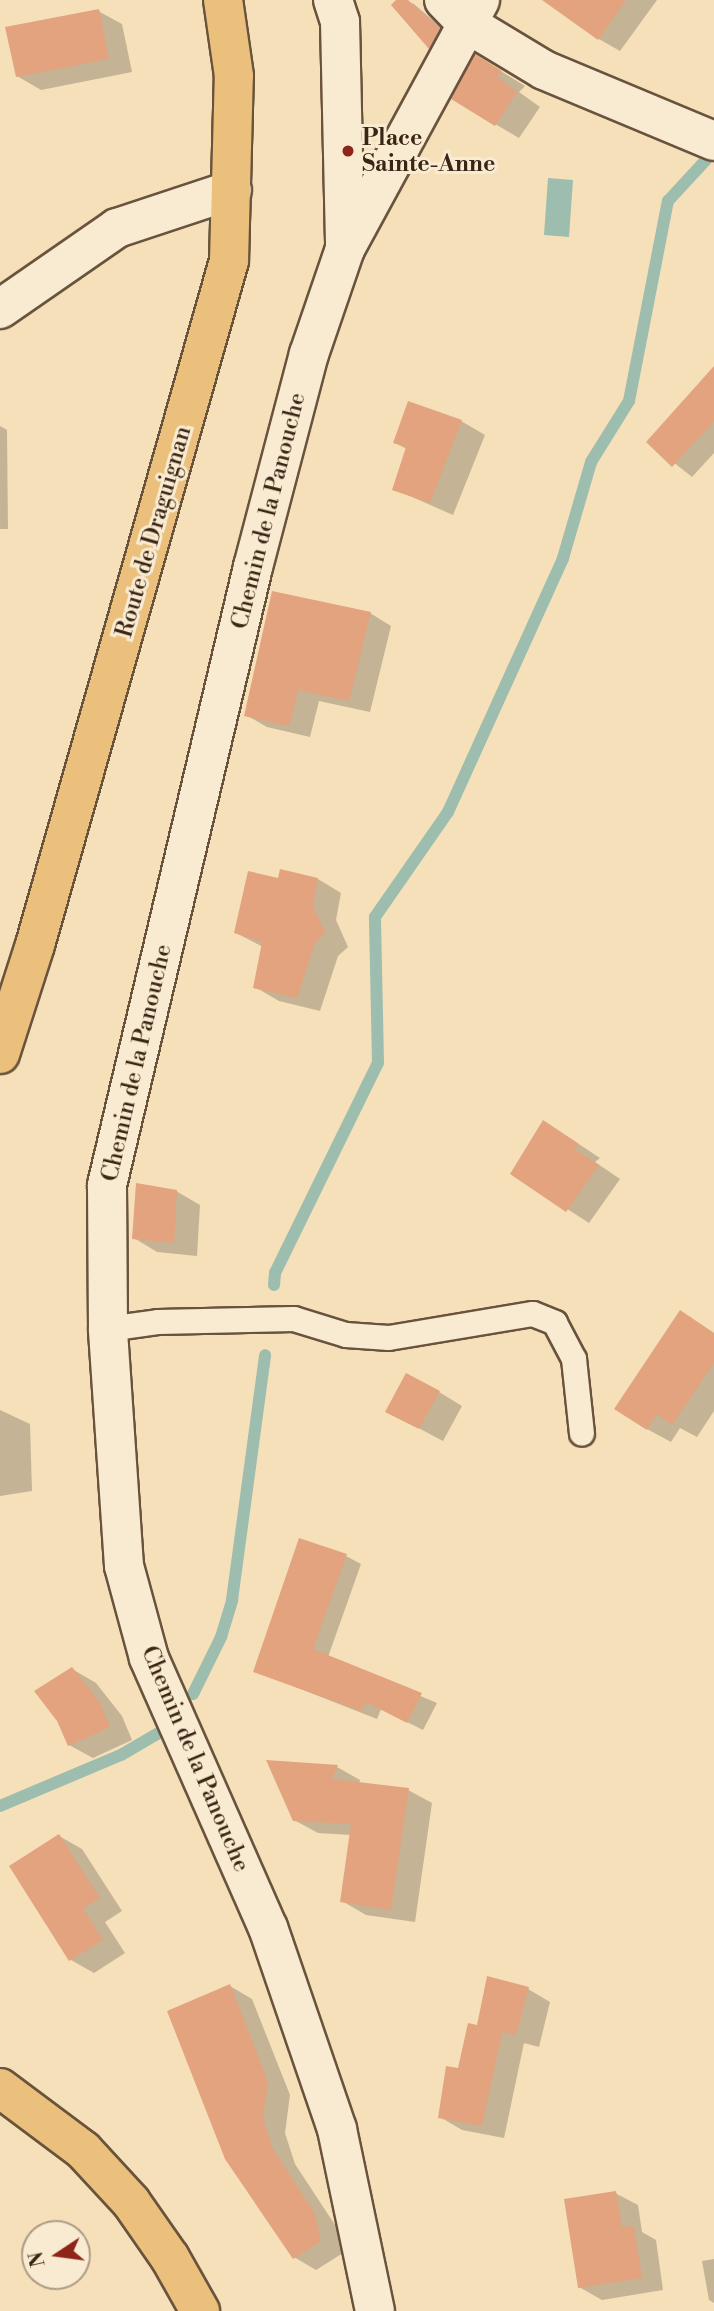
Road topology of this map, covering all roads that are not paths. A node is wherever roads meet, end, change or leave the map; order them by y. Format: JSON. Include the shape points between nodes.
{"nodes":[{"id":1,"x":223,"y":0,"type":"edge"},
{"id":2,"x":333,"y":0,"type":"edge"},
{"id":3,"x":463,"y":8,"type":"edge"},
{"id":4,"x":714,"y":141,"type":"edge"},
{"id":5,"x":232,"y":190,"type":"junction"},
{"id":6,"x":345,"y":250,"type":"junction"},
{"id":7,"x":0,"y":309,"type":"edge"},
{"id":8,"x":0,"y":1054,"type":"edge"},
{"id":9,"x":108,"y":1329,"type":"junction"},
{"id":10,"x":582,"y":1434,"type":"dead end"},
{"id":11,"x":0,"y":2088,"type":"edge"},
{"id":12,"x":200,"y":2311,"type":"edge"},
{"id":13,"x":375,"y":2311,"type":"edge"}],
"edges":[{"from":1,"to":5,"type":"main road","name":"Route de Draguignan","via":[[234,76]]},
{"from":2,"to":6,"type":"street","via":[[341,22]]},
{"from":3,"to":4,"type":"street","via":[[544,71]]},
{"from":3,"to":6,"type":"street","name":"Chemin de la Panouche"},
{"from":5,"to":7,"type":"street","via":[[117,228]]},
{"from":5,"to":8,"type":"main road","name":"Route de Draguignan","via":[[229,261],[39,932]]},
{"from":6,"to":9,"type":"street","name":"Chemin de la Panouche","via":[[309,354],[253,567],[107,1185]]},
{"from":9,"to":10,"type":"lane","via":[[158,1322],[293,1319],[346,1335],[390,1338],[533,1314],[555,1323],[574,1359]]},
{"from":9,"to":13,"type":"street","name":"Chemin de la Panouche","via":[[124,1566],[149,1658],[268,1928],[337,2129]]},
{"from":11,"to":12,"type":"main road","via":[[83,2150],[131,2202]]}]}
